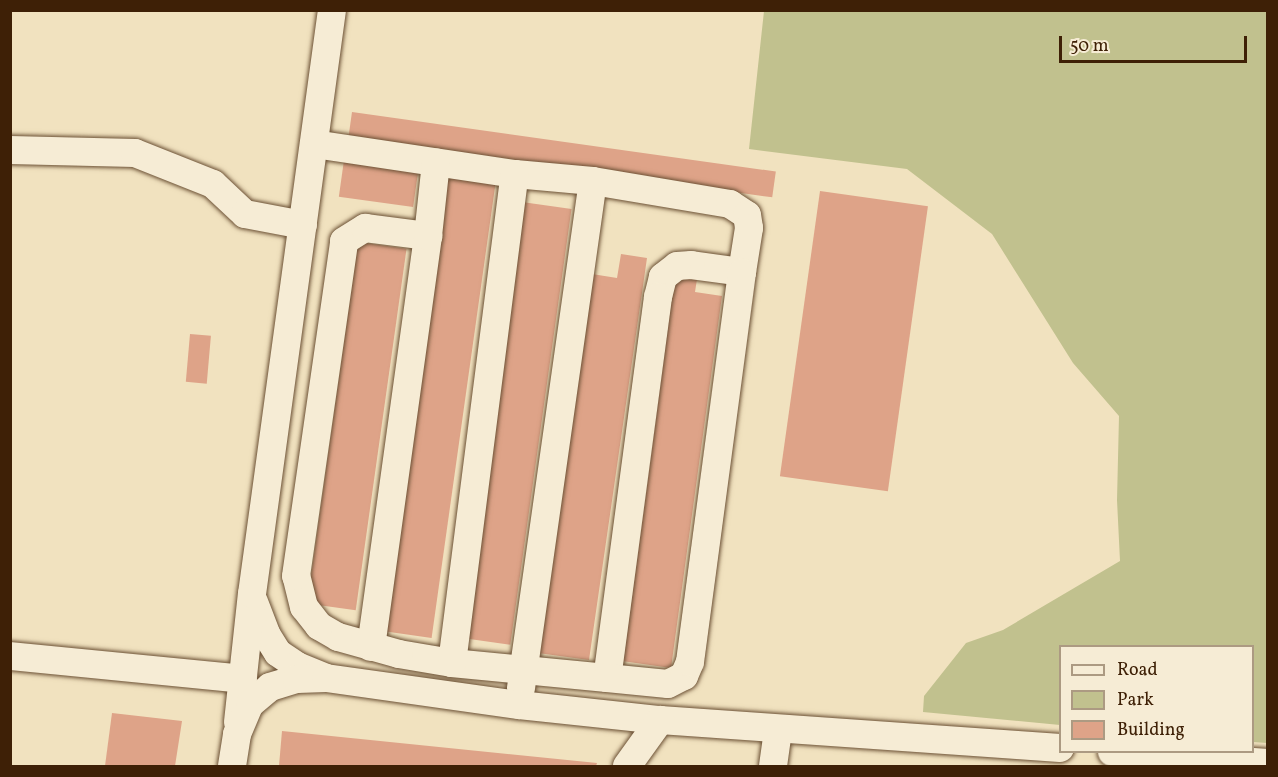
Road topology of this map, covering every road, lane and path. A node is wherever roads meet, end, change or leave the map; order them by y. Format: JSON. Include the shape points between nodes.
{"nodes":[{"id":1,"x":332,"y":10,"type":"edge"},
{"id":2,"x":314,"y":144,"type":"junction"},
{"id":3,"x":10,"y":150,"type":"edge"},
{"id":4,"x":436,"y":162,"type":"junction"},
{"id":5,"x":515,"y":174,"type":"junction"},
{"id":6,"x":593,"y":181,"type":"junction"},
{"id":7,"x":303,"y":225,"type":"junction"},
{"id":8,"x":428,"y":236,"type":"junction"},
{"id":9,"x":742,"y":272,"type":"junction"},
{"id":10,"x":252,"y":594,"type":"junction"},
{"id":11,"x":371,"y":647,"type":"junction"},
{"id":12,"x":10,"y":656,"type":"edge"},
{"id":13,"x":452,"y":663,"type":"junction"},
{"id":14,"x":524,"y":670,"type":"junction"},
{"id":15,"x":326,"y":678,"type":"junction"},
{"id":16,"x":607,"y":678,"type":"junction"},
{"id":17,"x":243,"y":679,"type":"junction"},
{"id":18,"x":519,"y":705,"type":"junction"},
{"id":19,"x":660,"y":720,"type":"junction"},
{"id":20,"x":778,"y":729,"type":"junction"},
{"id":21,"x":237,"y":734,"type":"junction"},
{"id":22,"x":1059,"y":748,"type":"edge"},
{"id":23,"x":1126,"y":753,"type":"edge"},
{"id":24,"x":1268,"y":763,"type":"edge"},
{"id":25,"x":232,"y":766,"type":"edge"},
{"id":26,"x":627,"y":766,"type":"edge"},
{"id":27,"x":773,"y":766,"type":"edge"}],
"edges":[{"from":1,"to":2,"type":"street"},
{"from":2,"to":4,"type":"street"},
{"from":2,"to":7,"type":"street"},
{"from":3,"to":7,"type":"street","via":[[135,153],[213,184],[245,214]]},
{"from":4,"to":5,"type":"street"},
{"from":4,"to":8,"type":"street"},
{"from":5,"to":6,"type":"street"},
{"from":5,"to":13,"type":"street"},
{"from":6,"to":9,"type":"street","via":[[730,204],[747,215],[749,228]]},
{"from":6,"to":14,"type":"street"},
{"from":7,"to":10,"type":"street"},
{"from":8,"to":11,"type":"street"},
{"from":8,"to":11,"type":"street","via":[[366,228],[344,242],[296,576],[304,607],[319,626],[338,637]]},
{"from":9,"to":16,"type":"street","via":[[690,662],[684,676],[668,684]]},
{"from":9,"to":16,"type":"street","via":[[691,265],[677,266],[663,277]]},
{"from":10,"to":15,"type":"street","via":[[266,634],[278,653]]},
{"from":10,"to":17,"type":"street"},
{"from":11,"to":13,"type":"street"},
{"from":12,"to":17,"type":"street"},
{"from":13,"to":14,"type":"street"},
{"from":14,"to":16,"type":"street"},
{"from":14,"to":18,"type":"street"},
{"from":15,"to":18,"type":"street"},
{"from":15,"to":21,"type":"street","via":[[297,679],[270,687],[250,704]]},
{"from":17,"to":21,"type":"street"},
{"from":18,"to":19,"type":"street"},
{"from":19,"to":20,"type":"street"},
{"from":19,"to":26,"type":"street"},
{"from":20,"to":22,"type":"street"},
{"from":20,"to":27,"type":"street"},
{"from":21,"to":25,"type":"street"},
{"from":23,"to":24,"type":"street"}]}
